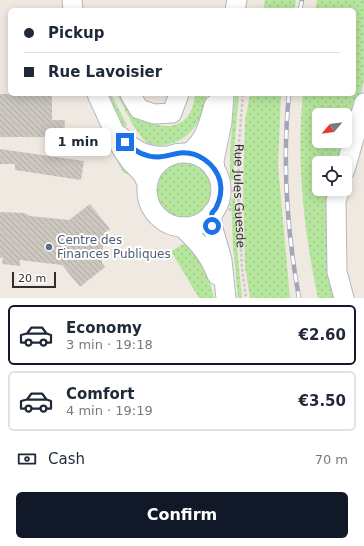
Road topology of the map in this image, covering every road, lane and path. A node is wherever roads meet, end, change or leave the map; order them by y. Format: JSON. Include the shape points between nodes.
{"nodes":[{"id":1,"x":97,"y":96,"type":"edge"},
{"id":2,"x":131,"y":96,"type":"edge"},
{"id":3,"x":178,"y":96,"type":"edge"},
{"id":4,"x":216,"y":96,"type":"edge"},
{"id":5,"x":224,"y":96,"type":"edge"},
{"id":6,"x":243,"y":96,"type":"edge"},
{"id":7,"x":364,"y":103,"type":"edge"},
{"id":8,"x":113,"y":128,"type":"junction"},
{"id":9,"x":189,"y":153,"type":"junction"},
{"id":10,"x":168,"y":156,"type":"junction"},
{"id":11,"x":349,"y":156,"type":"edge"},
{"id":12,"x":221,"y":170,"type":"junction"},
{"id":13,"x":148,"y":183,"type":"junction"},
{"id":14,"x":229,"y":192,"type":"junction"},
{"id":15,"x":338,"y":196,"type":"edge"},
{"id":16,"x":221,"y":214,"type":"junction"},
{"id":17,"x":182,"y":227,"type":"junction"},
{"id":18,"x":226,"y":298,"type":"edge"},
{"id":19,"x":246,"y":298,"type":"edge"},
{"id":20,"x":344,"y":298,"type":"edge"}],
"edges":[{"from":1,"to":8,"type":"street"},
{"from":2,"to":3,"type":"street","via":[[139,110],[154,114],[172,113]]},
{"from":4,"to":9,"type":"street","via":[[206,133]]},
{"from":5,"to":12,"type":"street","name":"Rue Jules Guesde","via":[[222,122],[214,161]]},
{"from":6,"to":14,"type":"path","name":"Rue Jules Guesde","via":[[239,143]]},
{"from":7,"to":11,"type":"street"},
{"from":8,"to":10,"type":"street","via":[[135,150],[153,156]]},
{"from":8,"to":13,"type":"street","via":[[122,149]]},
{"from":9,"to":10,"type":"street"},
{"from":9,"to":12,"type":"street"},
{"from":10,"to":13,"type":"street","via":[[154,168]]},
{"from":12,"to":14,"type":"path"},
{"from":12,"to":14,"type":"street","via":[[220,181]]},
{"from":13,"to":17,"type":"street","via":[[147,196],[155,213],[170,224]]},
{"from":14,"to":16,"type":"path"},
{"from":14,"to":16,"type":"street","via":[[218,204]]},
{"from":14,"to":19,"type":"path","name":"Rue Jules Guesde"},
{"from":15,"to":20,"type":"street","via":[[337,272]]},
{"from":16,"to":17,"type":"street","via":[[199,224]]},
{"from":16,"to":18,"type":"street","name":"Rue Jules Guesde","via":[[212,226],[222,260]]},
{"from":17,"to":18,"type":"street","name":"Rue Jules Guesde","via":[[207,254]]}]}
